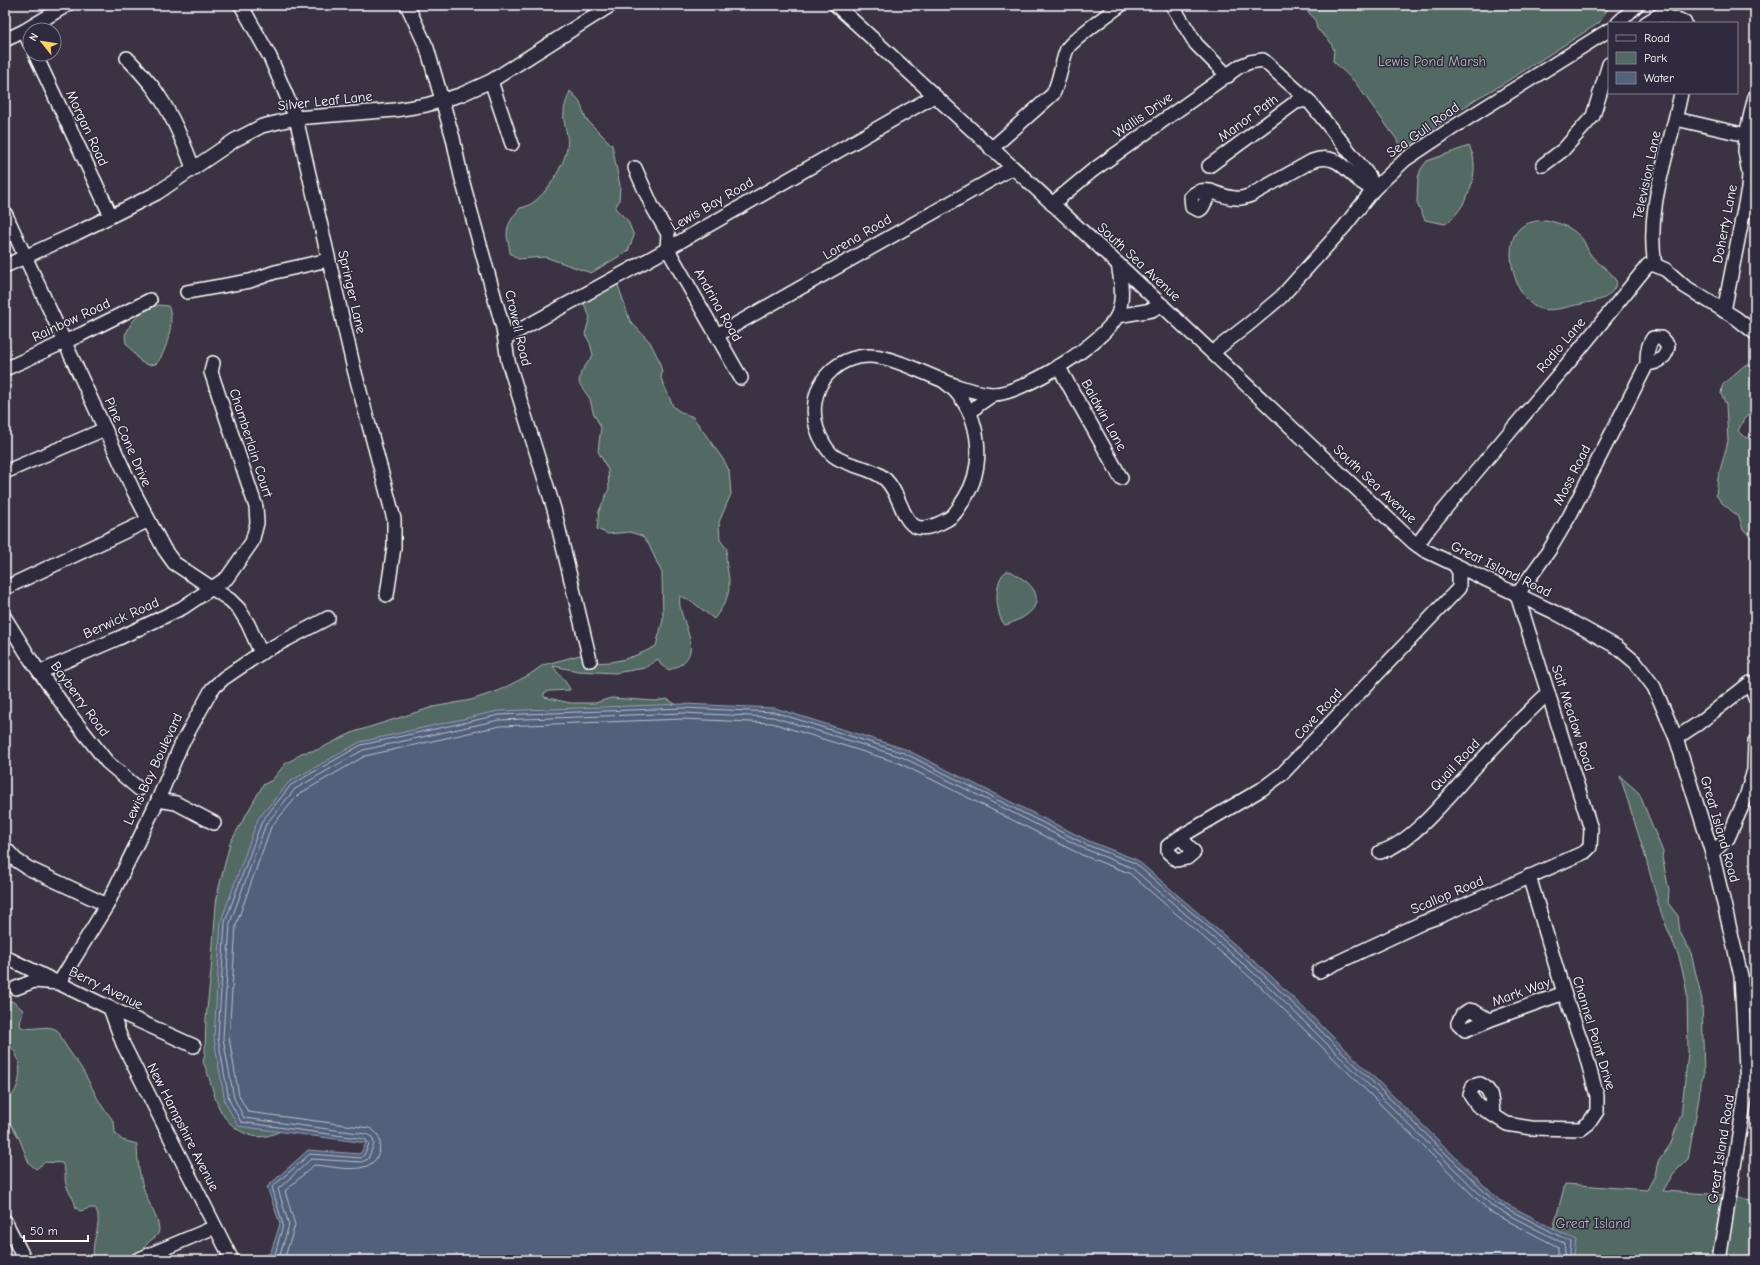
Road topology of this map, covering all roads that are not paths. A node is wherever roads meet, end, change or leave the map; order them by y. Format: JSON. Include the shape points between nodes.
{"nodes":[{"id":1,"x":67,"y":5,"type":"edge"},
{"id":2,"x":241,"y":5,"type":"edge"},
{"id":3,"x":407,"y":5,"type":"edge"},
{"id":4,"x":611,"y":5,"type":"edge"},
{"id":5,"x":836,"y":5,"type":"edge"},
{"id":6,"x":1121,"y":5,"type":"edge"},
{"id":7,"x":1172,"y":5,"type":"edge"},
{"id":8,"x":1637,"y":5,"type":"edge"},
{"id":9,"x":39,"y":22,"type":"edge"},
{"id":10,"x":1619,"y":22,"type":"edge"},
{"id":11,"x":1648,"y":22,"type":"edge"},
{"id":12,"x":1683,"y":22,"type":"edge"},
{"id":13,"x":1608,"y":31,"type":"edge"},
{"id":14,"x":22,"y":32,"type":"edge"},
{"id":15,"x":5,"y":40,"type":"edge"},
{"id":16,"x":128,"y":58,"type":"dead end"},
{"id":17,"x":39,"y":62,"type":"edge"},
{"id":18,"x":1608,"y":67,"type":"edge"},
{"id":19,"x":1228,"y":76,"type":"junction"},
{"id":20,"x":491,"y":81,"type":"junction"},
{"id":21,"x":1681,"y":94,"type":"edge"},
{"id":22,"x":934,"y":96,"type":"junction"},
{"id":23,"x":1755,"y":96,"type":"edge"},
{"id":24,"x":442,"y":100,"type":"junction"},
{"id":25,"x":1308,"y":100,"type":"junction"},
{"id":26,"x":296,"y":118,"type":"junction"},
{"id":27,"x":1676,"y":119,"type":"junction"},
{"id":28,"x":1746,"y":135,"type":"junction"},
{"id":29,"x":512,"y":144,"type":"dead end"},
{"id":30,"x":991,"y":149,"type":"junction"},
{"id":31,"x":1543,"y":165,"type":"dead end"},
{"id":32,"x":1209,"y":166,"type":"dead end"},
{"id":33,"x":193,"y":168,"type":"junction"},
{"id":34,"x":635,"y":168,"type":"dead end"},
{"id":35,"x":1012,"y":168,"type":"junction"},
{"id":36,"x":1752,"y":174,"type":"edge"},
{"id":37,"x":1374,"y":189,"type":"junction"},
{"id":38,"x":1211,"y":190,"type":"dead end"},
{"id":39,"x":1052,"y":204,"type":"junction"},
{"id":40,"x":5,"y":213,"type":"edge"},
{"id":41,"x":111,"y":216,"type":"junction"},
{"id":42,"x":668,"y":248,"type":"junction"},
{"id":43,"x":25,"y":256,"type":"junction"},
{"id":44,"x":328,"y":260,"type":"junction"},
{"id":45,"x":1118,"y":264,"type":"junction"},
{"id":46,"x":1654,"y":265,"type":"junction"},
{"id":47,"x":5,"y":266,"type":"edge"},
{"id":48,"x":187,"y":292,"type":"dead end"},
{"id":49,"x":150,"y":300,"type":"dead end"},
{"id":50,"x":1162,"y":305,"type":"junction"},
{"id":51,"x":1724,"y":311,"type":"junction"},
{"id":52,"x":1117,"y":316,"type":"junction"},
{"id":53,"x":1755,"y":333,"type":"edge"},
{"id":54,"x":717,"y":335,"type":"junction"},
{"id":55,"x":504,"y":338,"type":"junction"},
{"id":56,"x":64,"y":342,"type":"junction"},
{"id":57,"x":1212,"y":352,"type":"junction"},
{"id":58,"x":213,"y":363,"type":"dead end"},
{"id":59,"x":1647,"y":364,"type":"dead end"},
{"id":60,"x":1058,"y":366,"type":"junction"},
{"id":61,"x":5,"y":369,"type":"edge"},
{"id":62,"x":741,"y":378,"type":"dead end"},
{"id":63,"x":941,"y":379,"type":"junction"},
{"id":64,"x":994,"y":394,"type":"junction"},
{"id":65,"x":970,"y":413,"type":"junction"},
{"id":66,"x":106,"y":429,"type":"junction"},
{"id":67,"x":5,"y":472,"type":"edge"},
{"id":68,"x":1121,"y":478,"type":"dead end"},
{"id":69,"x":147,"y":521,"type":"junction"},
{"id":70,"x":1417,"y":545,"type":"junction"},
{"id":71,"x":1455,"y":565,"type":"junction"},
{"id":72,"x":1482,"y":579,"type":"junction"},
{"id":73,"x":5,"y":588,"type":"edge"},
{"id":74,"x":211,"y":588,"type":"junction"},
{"id":75,"x":1460,"y":588,"type":"junction"},
{"id":76,"x":387,"y":595,"type":"dead end"},
{"id":77,"x":1517,"y":595,"type":"junction"},
{"id":78,"x":5,"y":618,"type":"edge"},
{"id":79,"x":328,"y":618,"type":"dead end"},
{"id":80,"x":261,"y":653,"type":"junction"},
{"id":81,"x":590,"y":660,"type":"dead end"},
{"id":82,"x":40,"y":672,"type":"junction"},
{"id":83,"x":1548,"y":693,"type":"junction"},
{"id":84,"x":1755,"y":698,"type":"edge"},
{"id":85,"x":1676,"y":738,"type":"junction"},
{"id":86,"x":1755,"y":741,"type":"edge"},
{"id":87,"x":139,"y":789,"type":"dead end"},
{"id":88,"x":158,"y":800,"type":"junction"},
{"id":89,"x":214,"y":823,"type":"dead end"},
{"id":90,"x":1180,"y":837,"type":"dead end"},
{"id":91,"x":5,"y":848,"type":"edge"},
{"id":92,"x":1587,"y":850,"type":"joint"},
{"id":93,"x":1380,"y":852,"type":"dead end"},
{"id":94,"x":1712,"y":853,"type":"junction"},
{"id":95,"x":1530,"y":876,"type":"junction"},
{"id":96,"x":107,"y":905,"type":"junction"},
{"id":97,"x":5,"y":957,"type":"edge"},
{"id":98,"x":25,"y":967,"type":"junction"},
{"id":99,"x":1319,"y":971,"type":"dead end"},
{"id":100,"x":59,"y":983,"type":"junction"},
{"id":101,"x":10,"y":991,"type":"edge"},
{"id":102,"x":1564,"y":993,"type":"junction"},
{"id":103,"x":110,"y":1008,"type":"junction"},
{"id":104,"x":1489,"y":1020,"type":"dead end"},
{"id":105,"x":194,"y":1046,"type":"dead end"},
{"id":106,"x":1493,"y":1114,"type":"dead end"},
{"id":107,"x":5,"y":1220,"type":"edge"},
{"id":108,"x":215,"y":1227,"type":"junction"},
{"id":109,"x":231,"y":1258,"type":"dead end"},
{"id":110,"x":25,"y":1260,"type":"edge"},
{"id":111,"x":137,"y":1260,"type":"edge"},
{"id":112,"x":1719,"y":1260,"type":"edge"}],
"edges":[{"from":1,"to":9,"type":"street"},
{"from":2,"to":26,"type":"street","name":"Springer Lane","via":[[270,57]]},
{"from":3,"to":24,"type":"street","name":"Crowell Road","via":[[427,48]]},
{"from":4,"to":20,"type":"street","name":"Silver Leaf Lane"},
{"from":5,"to":22,"type":"street","name":"South Sea Avenue"},
{"from":6,"to":30,"type":"street","via":[[1075,40],[1068,48],[1053,94]]},
{"from":7,"to":19,"type":"street","via":[[1196,44]]},
{"from":8,"to":10,"type":"street"},
{"from":11,"to":12,"type":"street","via":[[1659,15]]},
{"from":13,"to":37,"type":"street","name":"Sea Gull Road","via":[[1424,146]]},
{"from":14,"to":15,"type":"street"},
{"from":16,"to":33,"type":"street","via":[[152,86],[166,109]]},
{"from":17,"to":41,"type":"street","name":"Morgan Road"},
{"from":18,"to":31,"type":"street","via":[[1593,116],[1563,150]]},
{"from":19,"to":25,"type":"street","name":"Wallis Drive","via":[[1240,66],[1263,60]]},
{"from":19,"to":39,"type":"street","name":"Wallis Drive","via":[[1098,167]]},
{"from":20,"to":24,"type":"street","name":"Silver Leaf Lane"},
{"from":20,"to":29,"type":"street"},
{"from":21,"to":27,"type":"street","name":"Television Lane"},
{"from":22,"to":30,"type":"street","name":"South Sea Avenue"},
{"from":22,"to":42,"type":"street","name":"Lewis Bay Road"},
{"from":23,"to":28,"type":"street","name":"Doherty Lane"},
{"from":24,"to":26,"type":"street","name":"Silver Leaf Lane","via":[[395,110]]},
{"from":24,"to":55,"type":"street","name":"Crowell Road"},
{"from":25,"to":32,"type":"street","name":"Manor Path","via":[[1296,102]]},
{"from":25,"to":37,"type":"street","via":[[1369,176]]},
{"from":26,"to":33,"type":"street","name":"Silver Leaf Lane","via":[[274,122],[247,133]]},
{"from":26,"to":44,"type":"street","name":"Springer Lane"},
{"from":27,"to":28,"type":"street"},
{"from":27,"to":46,"type":"street","name":"Television Lane","via":[[1652,220]]},
{"from":28,"to":36,"type":"street","name":"Doherty Lane","via":[[1745,151]]},
{"from":30,"to":35,"type":"street","name":"South Sea Avenue"},
{"from":33,"to":41,"type":"street","name":"Silver Leaf Lane","via":[[157,193]]},
{"from":34,"to":42,"type":"street","via":[[668,234]]},
{"from":35,"to":39,"type":"street","name":"South Sea Avenue"},
{"from":35,"to":54,"type":"street","name":"Lorena Road"},
{"from":36,"to":51,"type":"street","name":"Doherty Lane"},
{"from":37,"to":38,"type":"street","via":[[1366,186],[1345,167],[1324,158],[1312,161],[1243,198]]},
{"from":37,"to":57,"type":"street","name":"Sea Gull Road","via":[[1286,292]]},
{"from":39,"to":45,"type":"street","name":"South Sea Avenue"},
{"from":40,"to":43,"type":"street","name":"Pine Cone Drive"},
{"from":41,"to":43,"type":"street","name":"Silver Leaf Lane"},
{"from":42,"to":54,"type":"street","name":"Andrina Road"},
{"from":42,"to":55,"type":"street","name":"Lewis Bay Road"},
{"from":43,"to":47,"type":"street","name":"Silver Leaf Lane"},
{"from":43,"to":56,"type":"street","name":"Pine Cone Drive"},
{"from":44,"to":48,"type":"street","via":[[275,272],[250,281]]},
{"from":44,"to":76,"type":"street","name":"Springer Lane","via":[[394,519],[394,547]]},
{"from":45,"to":50,"type":"street","name":"South Sea Avenue"},
{"from":45,"to":52,"type":"street","via":[[1122,287]]},
{"from":46,"to":51,"type":"street","via":[[1666,270],[1684,286]]},
{"from":46,"to":70,"type":"street","name":"Radio Lane","via":[[1648,265],[1644,269]]},
{"from":49,"to":56,"type":"street","name":"Rainbow Road"},
{"from":50,"to":52,"type":"street","via":[[1152,310]]},
{"from":50,"to":57,"type":"street","name":"South Sea Avenue"},
{"from":51,"to":53,"type":"street"},
{"from":52,"to":60,"type":"street","via":[[1098,337]]},
{"from":54,"to":62,"type":"street","name":"Andrina Road"},
{"from":55,"to":81,"type":"street","name":"Crowell Road","via":[[508,361],[554,509]]},
{"from":56,"to":61,"type":"street","name":"Rainbow Road"},
{"from":56,"to":66,"type":"street","name":"Pine Cone Drive"},
{"from":57,"to":70,"type":"street","name":"South Sea Avenue"},
{"from":58,"to":74,"type":"street","name":"Chamberlain Court","via":[[211,372],[252,492],[257,523],[252,542],[242,558],[227,578]]},
{"from":59,"to":77,"type":"street","name":"Moss Road","via":[[1570,515],[1550,549]]},
{"from":60,"to":64,"type":"street","via":[[1012,391]]},
{"from":60,"to":68,"type":"street","name":"Baldwin Lane"},
{"from":63,"to":64,"type":"street"},
{"from":63,"to":65,"type":"street","via":[[956,391]]},
{"from":63,"to":65,"type":"street","via":[[882,356],[855,357],[835,367],[822,384],[813,413],[818,433],[834,457],[884,478],[892,486],[900,508],[910,524],[928,528],[952,517],[971,488],[978,444]]},
{"from":64,"to":65,"type":"street"},
{"from":66,"to":67,"type":"street"},
{"from":66,"to":69,"type":"street","name":"Pine Cone Drive"},
{"from":69,"to":73,"type":"street"},
{"from":69,"to":74,"type":"street","name":"Pine Cone Drive","via":[[174,563]]},
{"from":70,"to":71,"type":"street","name":"Great Island Road"},
{"from":71,"to":72,"type":"street","name":"Great Island Road"},
{"from":71,"to":75,"type":"street","via":[[1459,572]]},
{"from":72,"to":75,"type":"street","name":"Cove Road"},
{"from":72,"to":77,"type":"street","name":"Great Island Road"},
{"from":74,"to":80,"type":"street","name":"Pine Cone Drive","via":[[239,609]]},
{"from":74,"to":82,"type":"street","name":"Berwick Road","via":[[182,608]]},
{"from":75,"to":90,"type":"street","name":"Cove Road","via":[[1282,774],[1262,789]]},
{"from":77,"to":83,"type":"street","name":"Salt Meadow Road"},
{"from":77,"to":85,"type":"street","name":"Great Island Road","via":[[1586,628],[1626,654],[1646,674],[1654,687]]},
{"from":78,"to":82,"type":"street","name":"Bayberry Road"},
{"from":79,"to":80,"type":"street","name":"Lewis Bay Boulevard"},
{"from":80,"to":88,"type":"street","name":"Lewis Bay Boulevard","via":[[212,689],[182,745]]},
{"from":82,"to":87,"type":"street","name":"Bayberry Road","via":[[107,762]]},
{"from":83,"to":92,"type":"street","name":"Salt Meadow Road","via":[[1592,828],[1591,842]]},
{"from":83,"to":93,"type":"street","name":"Quail Road","via":[[1423,822],[1397,844]]},
{"from":84,"to":85,"type":"street","via":[[1750,683]]},
{"from":85,"to":94,"type":"street","name":"Great Island Road"},
{"from":86,"to":94,"type":"street","via":[[1754,770],[1746,797],[1728,838]]},
{"from":88,"to":89,"type":"street","via":[[176,803]]},
{"from":88,"to":96,"type":"street","name":"Lewis Bay Boulevard"},
{"from":91,"to":96,"type":"street","via":[[28,868]]},
{"from":92,"to":95,"type":"street","name":"Scallop Road"},
{"from":94,"to":112,"type":"street","name":"Great Island Road","via":[[1741,976],[1747,1086]]},
{"from":95,"to":99,"type":"street","name":"Scallop Road"},
{"from":95,"to":102,"type":"street","name":"Channel Point Drive"},
{"from":96,"to":100,"type":"street","name":"Lewis Bay Boulevard"},
{"from":97,"to":98,"type":"street","name":"Berry Avenue"},
{"from":98,"to":100,"type":"street","name":"Berry Avenue"},
{"from":98,"to":101,"type":"street"},
{"from":100,"to":101,"type":"street","via":[[34,981]]},
{"from":100,"to":103,"type":"street","name":"Berry Avenue"},
{"from":102,"to":104,"type":"street","name":"Mark Way"},
{"from":102,"to":106,"type":"street","name":"Channel Point Drive","via":[[1594,1083],[1598,1105],[1594,1117],[1581,1129],[1565,1130],[1514,1126]]},
{"from":103,"to":105,"type":"street","name":"Berry Avenue"},
{"from":103,"to":108,"type":"street","name":"New Hampshire Avenue","via":[[116,1030]]},
{"from":107,"to":110,"type":"street"},
{"from":108,"to":109,"type":"street","name":"New Hampshire Avenue"},
{"from":108,"to":111,"type":"street"}]}
